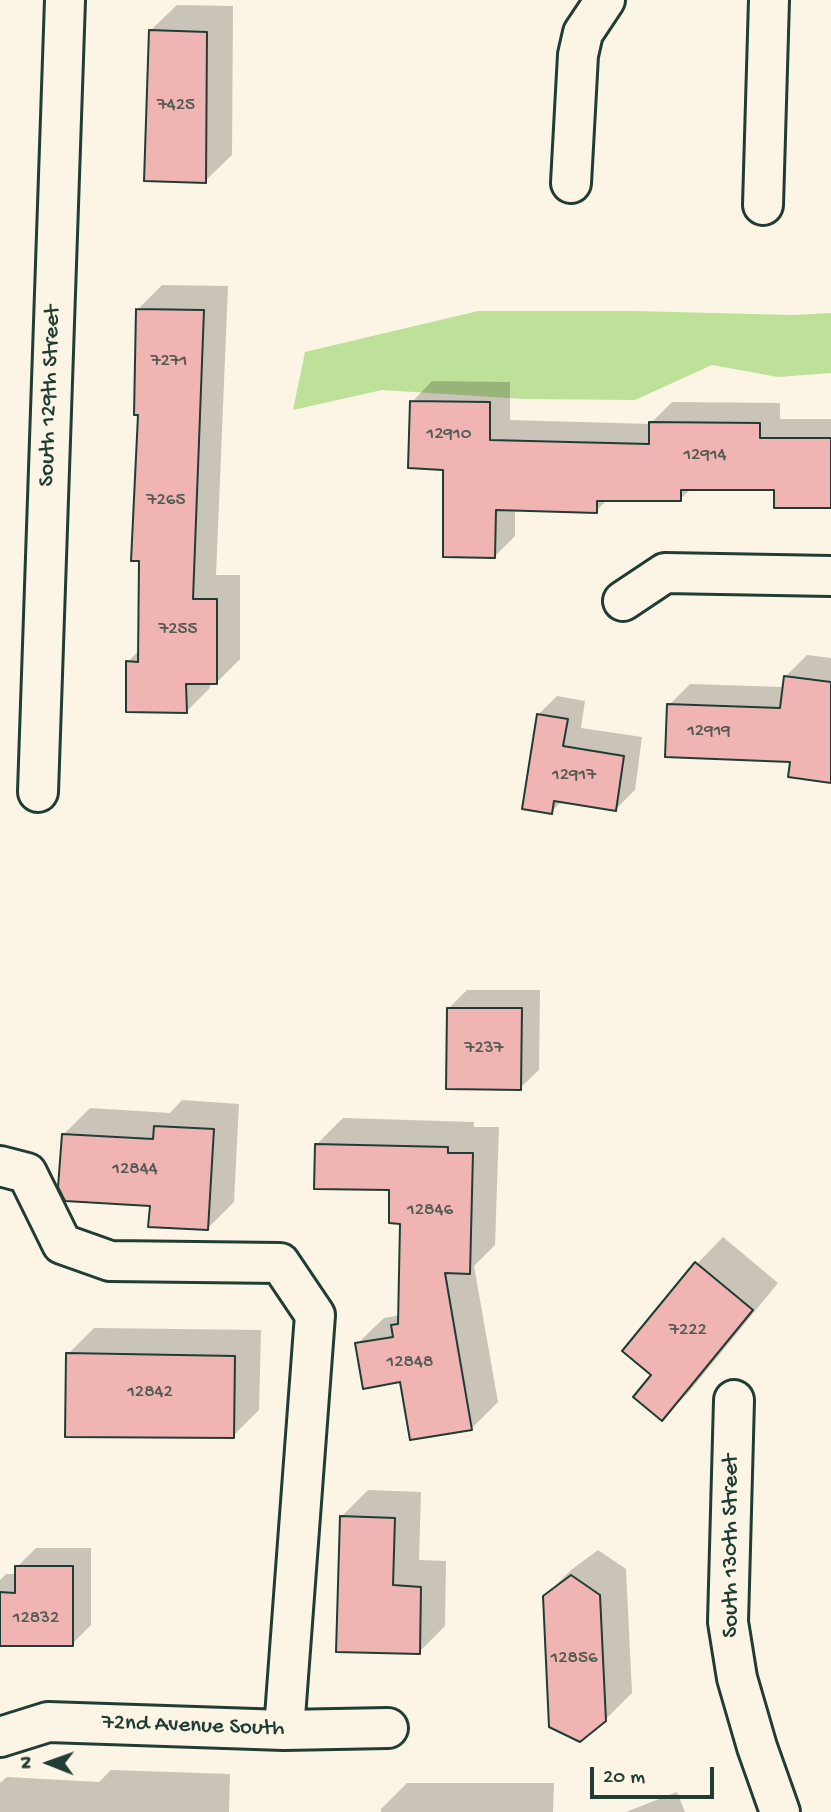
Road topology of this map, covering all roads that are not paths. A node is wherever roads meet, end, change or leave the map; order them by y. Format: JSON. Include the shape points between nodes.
{"nodes":[{"id":1,"x":65,"y":0,"type":"edge"},
{"id":2,"x":605,"y":0,"type":"edge"},
{"id":3,"x":769,"y":0,"type":"edge"},
{"id":4,"x":572,"y":183,"type":"dead end"},
{"id":5,"x":763,"y":205,"type":"dead end"},
{"id":6,"x":831,"y":576,"type":"edge"},
{"id":7,"x":623,"y":601,"type":"dead end"},
{"id":8,"x":38,"y":792,"type":"dead end"},
{"id":9,"x":0,"y":1166,"type":"edge"},
{"id":10,"x":734,"y":1400,"type":"dead end"},
{"id":11,"x":388,"y":1728,"type":"dead end"},
{"id":12,"x":284,"y":1730,"type":"junction"},
{"id":13,"x":0,"y":1737,"type":"edge"},
{"id":14,"x":780,"y":1812,"type":"edge"}],
"edges":[{"from":1,"to":8,"type":"street","name":"South 129th Street"},
{"from":2,"to":4,"type":"street","via":[[583,33],[578,55]]},
{"from":3,"to":5,"type":"street"},
{"from":6,"to":7,"type":"street","via":[[665,573]]},
{"from":9,"to":12,"type":"street","via":[[27,1173],[62,1244],[110,1261],[280,1263],[314,1315]]},
{"from":10,"to":14,"type":"street","name":"South 130th Street","via":[[728,1622],[737,1678]]},
{"from":11,"to":12,"type":"street","name":"72nd Avenue South"},
{"from":12,"to":13,"type":"street","name":"72nd Avenue South","via":[[48,1722]]}]}
